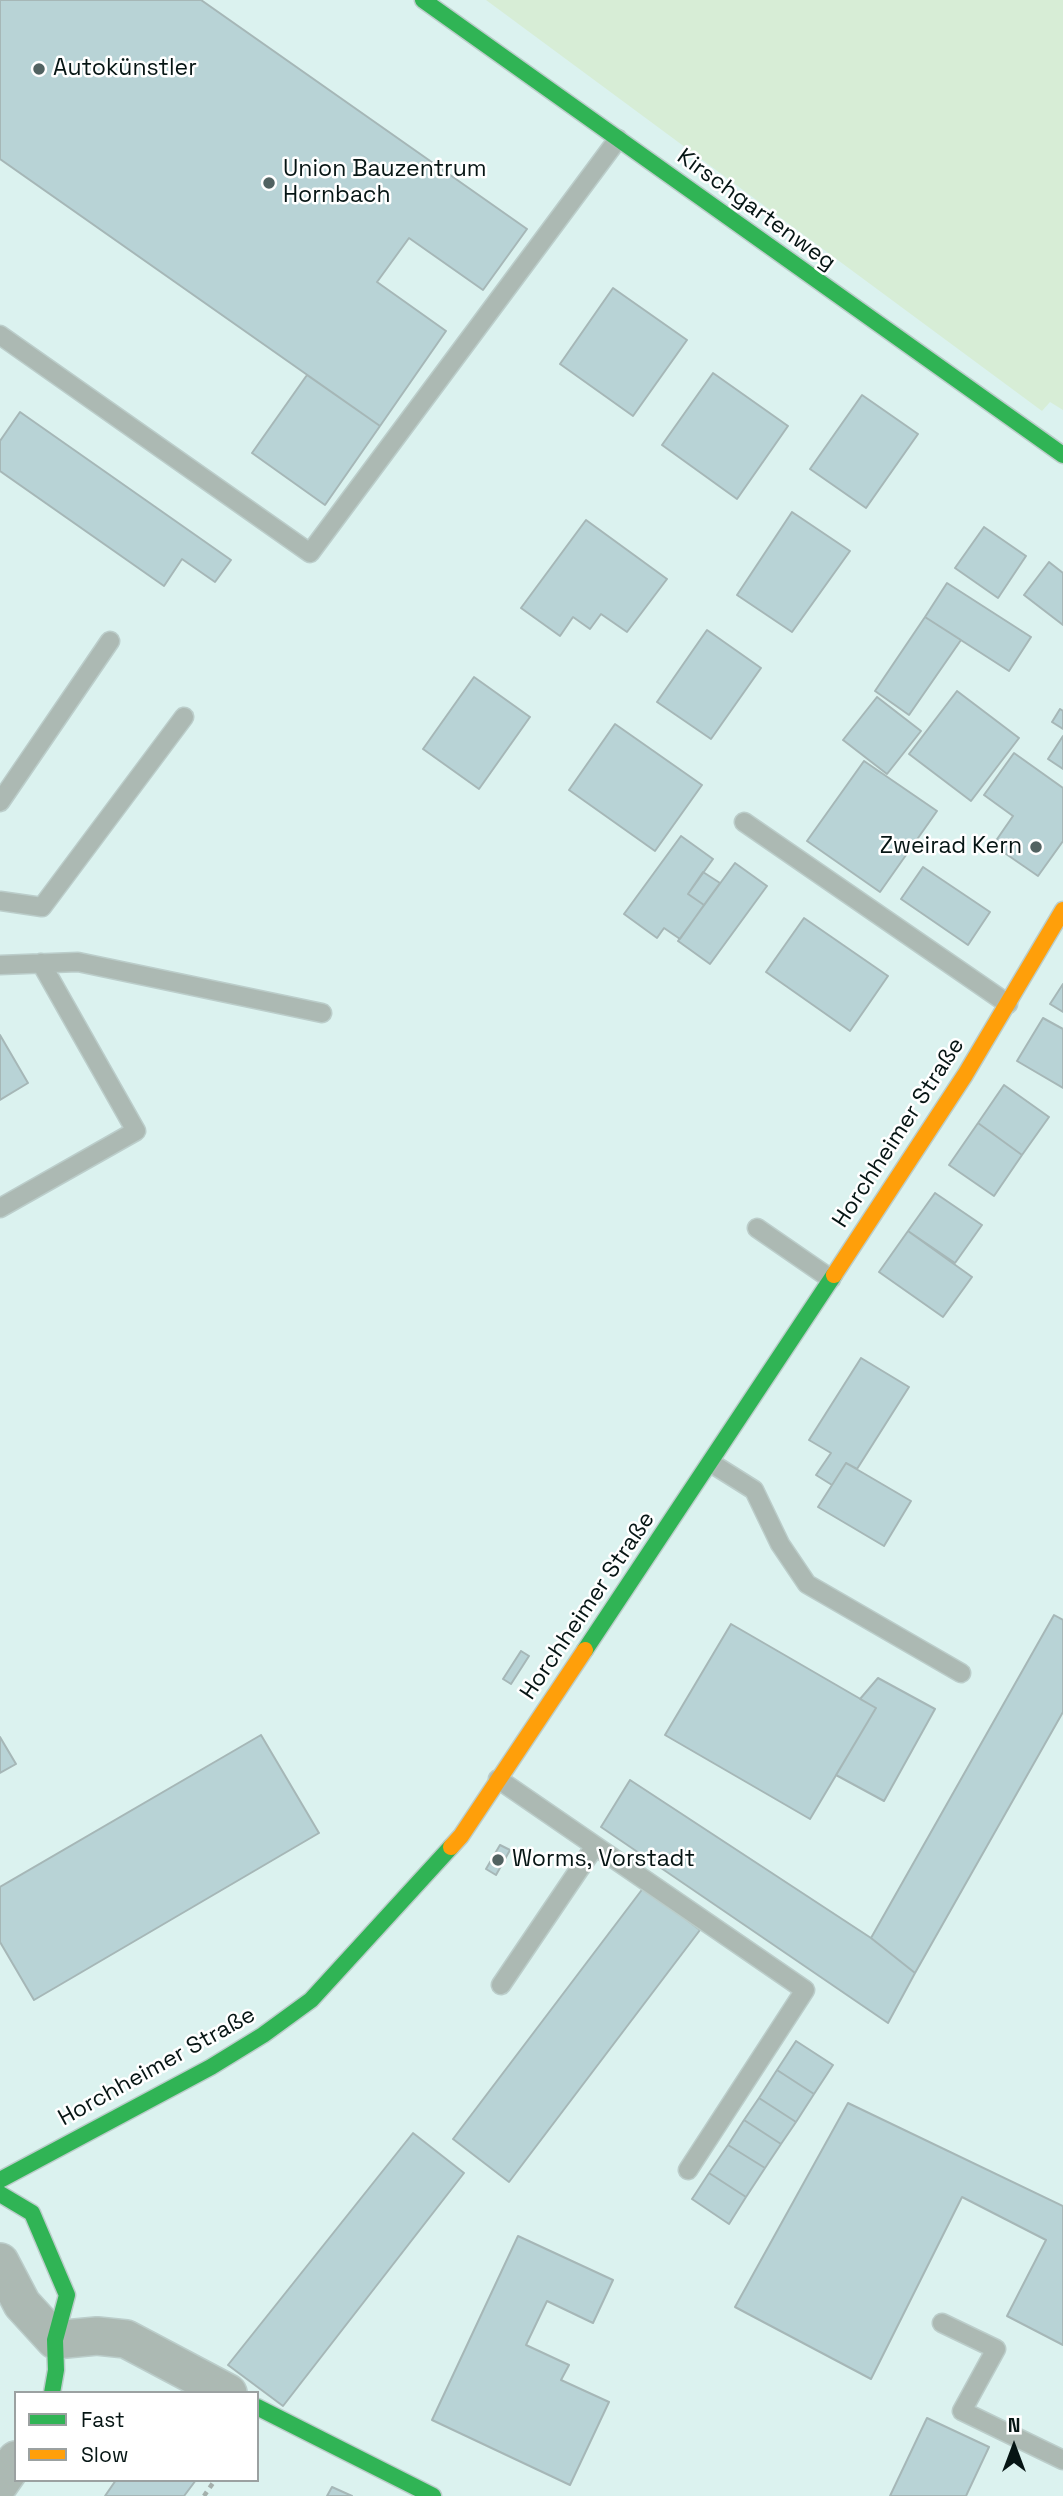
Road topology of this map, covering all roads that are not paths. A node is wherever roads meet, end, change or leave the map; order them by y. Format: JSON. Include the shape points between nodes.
{"nodes":[{"id":1,"x":423,"y":0,"type":"edge"},
{"id":2,"x":618,"y":139,"type":"junction"},
{"id":3,"x":0,"y":335,"type":"edge"},
{"id":4,"x":1063,"y":455,"type":"edge"},
{"id":5,"x":110,"y":641,"type":"dead end"},
{"id":6,"x":184,"y":717,"type":"dead end"},
{"id":7,"x":0,"y":802,"type":"edge"},
{"id":8,"x":744,"y":822,"type":"dead end"},
{"id":9,"x":0,"y":901,"type":"edge"},
{"id":10,"x":1063,"y":910,"type":"edge"},
{"id":11,"x":41,"y":963,"type":"junction"},
{"id":12,"x":0,"y":965,"type":"edge"},
{"id":13,"x":1008,"y":1004,"type":"junction"},
{"id":14,"x":322,"y":1013,"type":"dead end"},
{"id":15,"x":0,"y":1208,"type":"edge"},
{"id":16,"x":757,"y":1228,"type":"dead end"},
{"id":17,"x":831,"y":1279,"type":"junction"},
{"id":18,"x":711,"y":1463,"type":"junction"},
{"id":19,"x":961,"y":1673,"type":"dead end"},
{"id":20,"x":498,"y":1779,"type":"junction"},
{"id":21,"x":595,"y":1846,"type":"junction"},
{"id":22,"x":501,"y":1985,"type":"dead end"},
{"id":23,"x":688,"y":2171,"type":"dead end"},
{"id":24,"x":0,"y":2180,"type":"edge"},
{"id":25,"x":0,"y":2194,"type":"edge"},
{"id":26,"x":0,"y":2262,"type":"edge"},
{"id":27,"x":943,"y":2323,"type":"dead end"},
{"id":28,"x":55,"y":2340,"type":"junction"},
{"id":29,"x":52,"y":2391,"type":"edge"},
{"id":30,"x":225,"y":2391,"type":"edge"},
{"id":31,"x":259,"y":2408,"type":"edge"},
{"id":32,"x":1063,"y":2460,"type":"edge"},
{"id":33,"x":14,"y":2463,"type":"edge"},
{"id":34,"x":0,"y":2483,"type":"edge"},
{"id":35,"x":433,"y":2496,"type":"edge"}],
"edges":[{"from":1,"to":2,"type":"main road","name":"Kirschgartenweg"},
{"from":2,"to":3,"type":"lane","via":[[310,553]]},
{"from":2,"to":4,"type":"main road","name":"Kirschgartenweg"},
{"from":5,"to":7,"type":"lane"},
{"from":6,"to":9,"type":"lane","via":[[42,907]]},
{"from":8,"to":13,"type":"lane"},
{"from":10,"to":13,"type":"main road","name":"Horchheimer Straße"},
{"from":11,"to":12,"type":"lane"},
{"from":11,"to":14,"type":"lane","via":[[78,962]]},
{"from":11,"to":15,"type":"lane","via":[[136,1131]]},
{"from":13,"to":17,"type":"main road","name":"Horchheimer Straße"},
{"from":16,"to":17,"type":"lane"},
{"from":17,"to":18,"type":"main road","name":"Horchheimer Straße"},
{"from":18,"to":19,"type":"lane","via":[[754,1490],[780,1544],[807,1584]]},
{"from":18,"to":20,"type":"main road","name":"Horchheimer Straße"},
{"from":20,"to":21,"type":"lane"},
{"from":20,"to":24,"type":"main road","name":"Horchheimer Straße","via":[[461,1836],[311,2000],[211,2067]]},
{"from":21,"to":22,"type":"lane"},
{"from":21,"to":23,"type":"lane","via":[[805,1990]]},
{"from":25,"to":28,"type":"main road","via":[[32,2213],[67,2295]]},
{"from":26,"to":28,"type":"street","via":[[22,2304]]},
{"from":27,"to":32,"type":"lane","via":[[996,2349],[961,2411]]},
{"from":28,"to":29,"type":"main road"},
{"from":28,"to":30,"type":"street","via":[[127,2339]]},
{"from":31,"to":35,"type":"main road"},
{"from":33,"to":34,"type":"street"}]}
